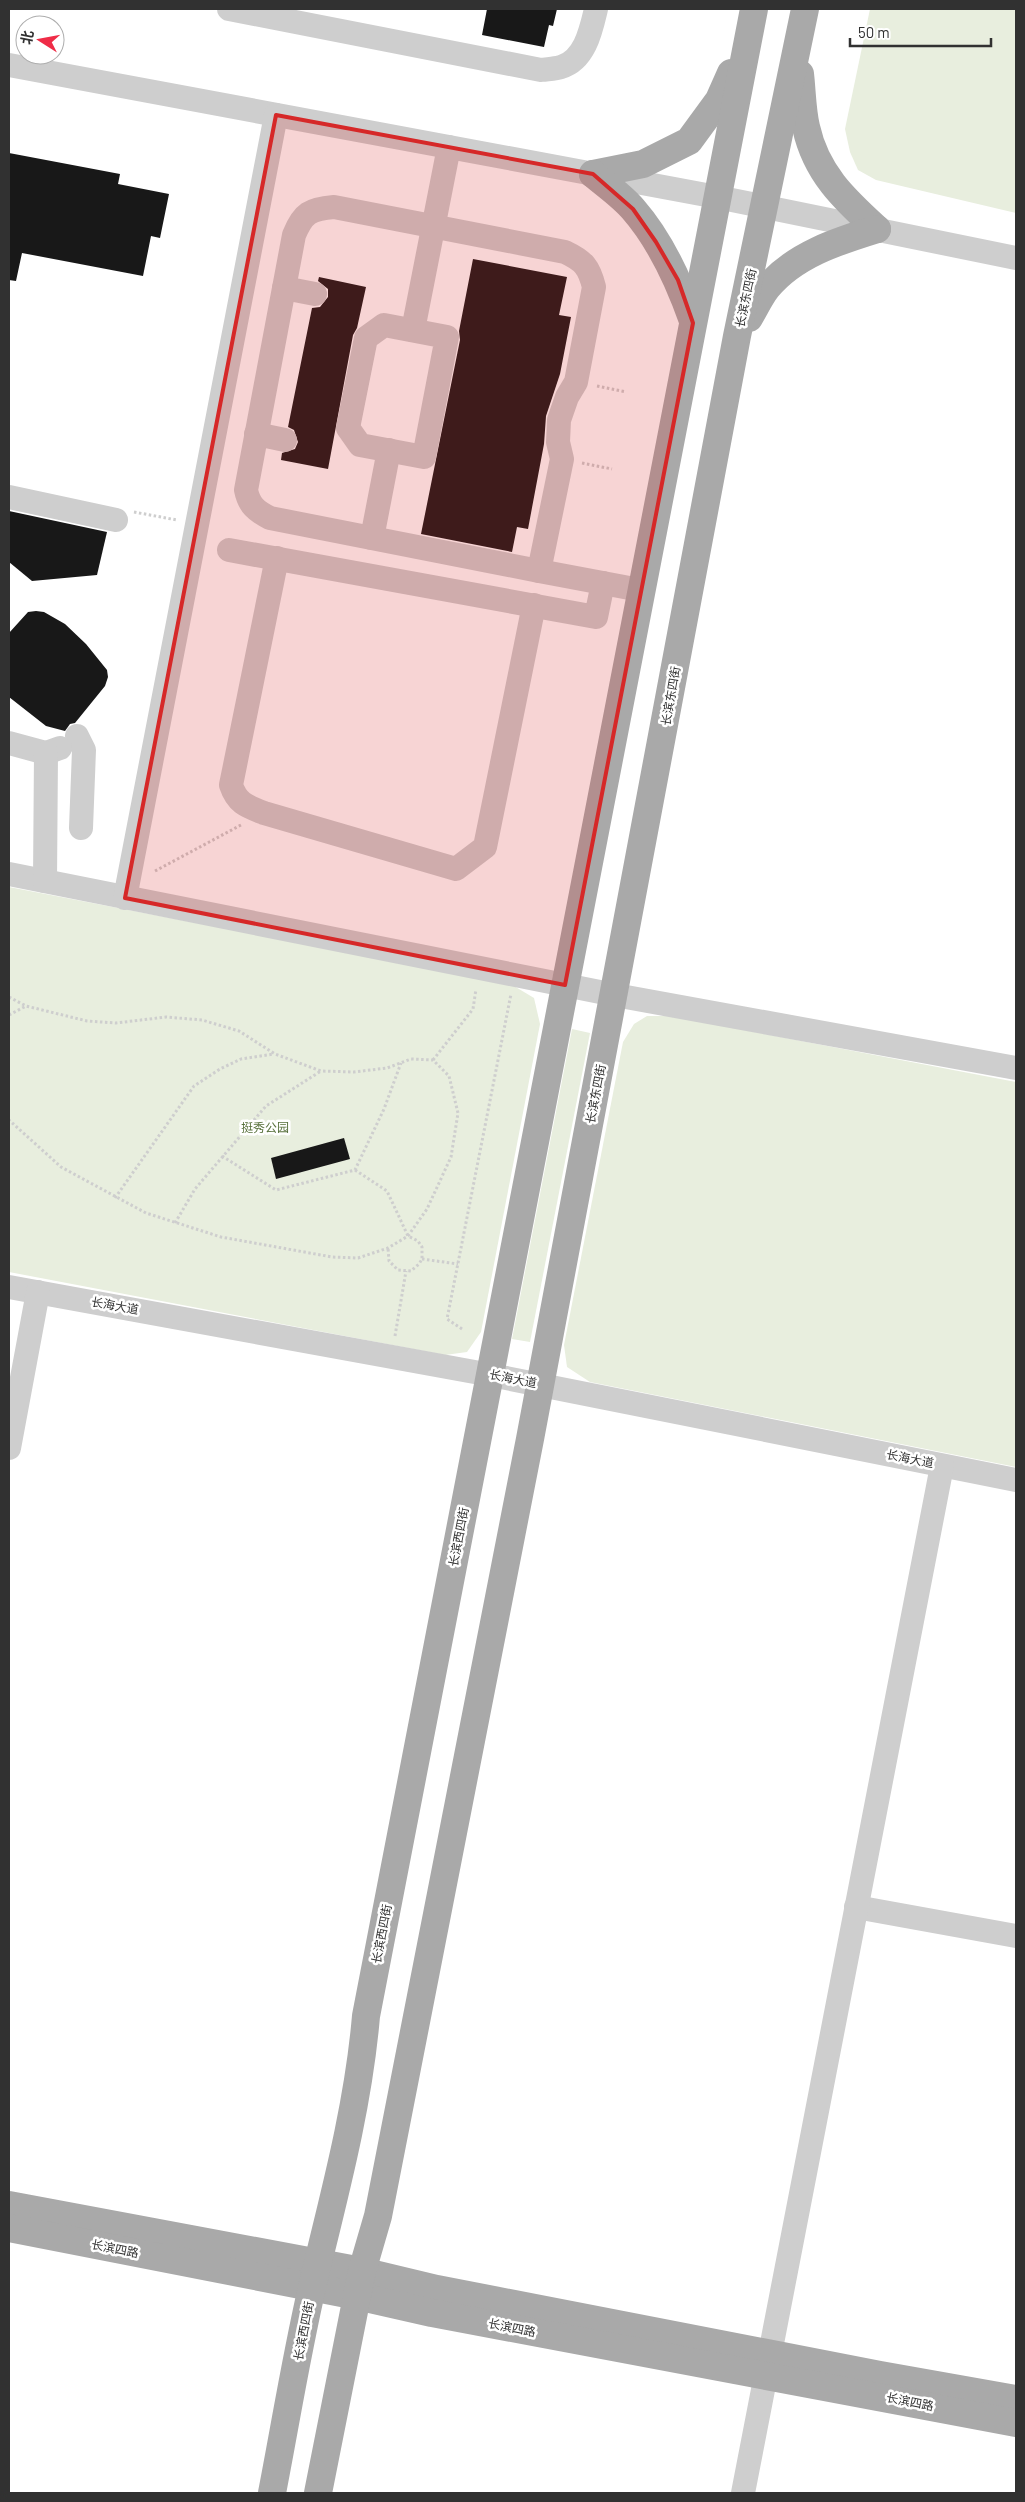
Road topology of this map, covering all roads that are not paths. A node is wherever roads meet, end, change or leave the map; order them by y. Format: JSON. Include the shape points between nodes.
{"nodes":[{"id":1,"x":229,"y":9,"type":"edge"},
{"id":2,"x":596,"y":9,"type":"edge"},
{"id":3,"x":805,"y":9,"type":"edge"},
{"id":4,"x":270,"y":13,"type":"edge"},
{"id":5,"x":751,"y":21,"type":"edge"},
{"id":6,"x":798,"y":46,"type":"junction"},
{"id":7,"x":9,"y":65,"type":"edge"},
{"id":8,"x":276,"y":115,"type":"junction"},
{"id":9,"x":450,"y":147,"type":"junction"},
{"id":10,"x":593,"y":174,"type":"junction"},
{"id":11,"x":717,"y":197,"type":"junction"},
{"id":12,"x":765,"y":206,"type":"junction"},
{"id":13,"x":434,"y":226,"type":"junction"},
{"id":14,"x":877,"y":229,"type":"junction"},
{"id":15,"x":1016,"y":258,"type":"edge"},
{"id":16,"x":284,"y":288,"type":"junction"},
{"id":17,"x":315,"y":294,"type":"dead end"},
{"id":18,"x":693,"y":323,"type":"junction"},
{"id":19,"x":413,"y":330,"type":"junction"},
{"id":20,"x":737,"y":336,"type":"junction"},
{"id":21,"x":256,"y":434,"type":"junction"},
{"id":22,"x":285,"y":440,"type":"dead end"},
{"id":23,"x":390,"y":450,"type":"junction"},
{"id":24,"x":9,"y":497,"type":"edge"},
{"id":25,"x":116,"y":520,"type":"dead end"},
{"id":26,"x":372,"y":538,"type":"junction"},
{"id":27,"x":230,"y":550,"type":"dead end"},
{"id":28,"x":277,"y":558,"type":"junction"},
{"id":29,"x":539,"y":571,"type":"junction"},
{"id":30,"x":603,"y":583,"type":"junction"},
{"id":31,"x":640,"y":590,"type":"junction"},
{"id":32,"x":534,"y":605,"type":"junction"},
{"id":33,"x":9,"y":743,"type":"edge"},
{"id":34,"x":46,"y":753,"type":"junction"},
{"id":35,"x":81,"y":828,"type":"dead end"},
{"id":36,"x":9,"y":874,"type":"edge"},
{"id":37,"x":45,"y":882,"type":"junction"},
{"id":38,"x":125,"y":898,"type":"junction"},
{"id":39,"x":565,"y":986,"type":"junction"},
{"id":40,"x":615,"y":995,"type":"junction"},
{"id":41,"x":1016,"y":1068,"type":"edge"},
{"id":42,"x":9,"y":1287,"type":"edge"},
{"id":43,"x":38,"y":1292,"type":"junction"},
{"id":44,"x":491,"y":1375,"type":"junction"},
{"id":45,"x":540,"y":1384,"type":"junction"},
{"id":46,"x":9,"y":1448,"type":"edge"},
{"id":47,"x":942,"y":1466,"type":"junction"},
{"id":48,"x":1016,"y":1480,"type":"edge"},
{"id":49,"x":856,"y":1907,"type":"junction"},
{"id":50,"x":1016,"y":1936,"type":"edge"},
{"id":51,"x":9,"y":2206,"type":"edge"},
{"id":52,"x":9,"y":2228,"type":"edge"},
{"id":53,"x":315,"y":2275,"type":"junction"},
{"id":54,"x":359,"y":2283,"type":"junction"},
{"id":55,"x":768,"y":2364,"type":"junction"},
{"id":56,"x":1016,"y":2399,"type":"edge"},
{"id":57,"x":1016,"y":2423,"type":"edge"},
{"id":58,"x":272,"y":2493,"type":"edge"},
{"id":59,"x":318,"y":2493,"type":"edge"},
{"id":60,"x":743,"y":2493,"type":"edge"}],
"edges":[{"from":1,"to":4,"type":"street"},
{"from":2,"to":4,"type":"street","via":[[581,53],[562,67],[541,70]]},
{"from":3,"to":6,"type":"main road","name":"长滨东四街"},
{"from":5,"to":10,"type":"main road","via":[[719,100],[688,141],[643,164]]},
{"from":5,"to":11,"type":"main road"},
{"from":6,"to":12,"type":"main road","name":"长滨东四街"},
{"from":6,"to":14,"type":"main road","via":[[806,128],[822,170],[844,199]]},
{"from":7,"to":8,"type":"street"},
{"from":8,"to":9,"type":"street"},
{"from":8,"to":38,"type":"street"},
{"from":9,"to":10,"type":"street"},
{"from":9,"to":13,"type":"street"},
{"from":10,"to":11,"type":"street"},
{"from":10,"to":18,"type":"main road","via":[[633,209],[656,242],[678,280]]},
{"from":11,"to":12,"type":"street"},
{"from":11,"to":18,"type":"main road"},
{"from":12,"to":14,"type":"street"},
{"from":12,"to":20,"type":"main road","name":"长滨东四街"},
{"from":13,"to":16,"type":"street","via":[[334,207],[318,208],[301,218],[294,235]]},
{"from":13,"to":19,"type":"street"},
{"from":13,"to":29,"type":"street","via":[[565,252],[581,260],[590,272],[594,287],[576,382],[559,420],[558,442],[562,459]]},
{"from":14,"to":15,"type":"street"},
{"from":14,"to":20,"type":"main road","via":[[834,242],[799,261],[767,288]]},
{"from":16,"to":17,"type":"street"},
{"from":16,"to":21,"type":"street"},
{"from":18,"to":31,"type":"main road"},
{"from":19,"to":23,"type":"street","via":[[447,337],[424,457]]},
{"from":19,"to":23,"type":"street","via":[[384,324],[366,338],[348,428],[360,445]]},
{"from":20,"to":40,"type":"main road","name":"长滨东四街"},
{"from":21,"to":22,"type":"street"},
{"from":21,"to":26,"type":"street","via":[[246,490],[248,502],[256,511],[270,518]]},
{"from":23,"to":26,"type":"street"},
{"from":24,"to":25,"type":"street"},
{"from":26,"to":29,"type":"street"},
{"from":27,"to":28,"type":"street"},
{"from":28,"to":32,"type":"street"},
{"from":28,"to":32,"type":"street","via":[[231,784],[235,796],[243,805],[264,813],[456,869],[486,847]]},
{"from":29,"to":30,"type":"street"},
{"from":30,"to":31,"type":"street"},
{"from":30,"to":32,"type":"street","via":[[596,617]]},
{"from":31,"to":39,"type":"main road"},
{"from":33,"to":34,"type":"street"},
{"from":34,"to":35,"type":"street","via":[[61,748],[82,730]]},
{"from":34,"to":37,"type":"street"},
{"from":36,"to":37,"type":"street"},
{"from":37,"to":38,"type":"street"},
{"from":38,"to":39,"type":"street"},
{"from":39,"to":40,"type":"street"},
{"from":39,"to":44,"type":"main road"},
{"from":40,"to":41,"type":"street"},
{"from":40,"to":45,"type":"main road","name":"长滨东四街"},
{"from":42,"to":43,"type":"street","name":"长海大道"},
{"from":43,"to":44,"type":"street","name":"长海大道"},
{"from":43,"to":46,"type":"street"},
{"from":44,"to":45,"type":"street","name":"长海大道"},
{"from":44,"to":53,"type":"main road","name":"长滨西四街","via":[[366,2016],[349,2131]]},
{"from":45,"to":47,"type":"street","name":"长海大道"},
{"from":45,"to":54,"type":"main road","via":[[378,2216]]},
{"from":47,"to":48,"type":"street","name":"长海大道"},
{"from":47,"to":49,"type":"street"},
{"from":49,"to":50,"type":"street"},
{"from":49,"to":55,"type":"street"},
{"from":51,"to":53,"type":"main road","name":"长滨四路"},
{"from":52,"to":53,"type":"main road","name":"长滨四路"},
{"from":53,"to":54,"type":"main road","name":"长滨四路"},
{"from":53,"to":58,"type":"main road","name":"长滨西四街"},
{"from":54,"to":55,"type":"main road","name":"长滨四路","via":[[481,2322]]},
{"from":54,"to":59,"type":"main road"},
{"from":55,"to":56,"type":"main road","name":"长滨四路"},
{"from":55,"to":57,"type":"main road","name":"长滨四路"},
{"from":55,"to":60,"type":"street"}]}
